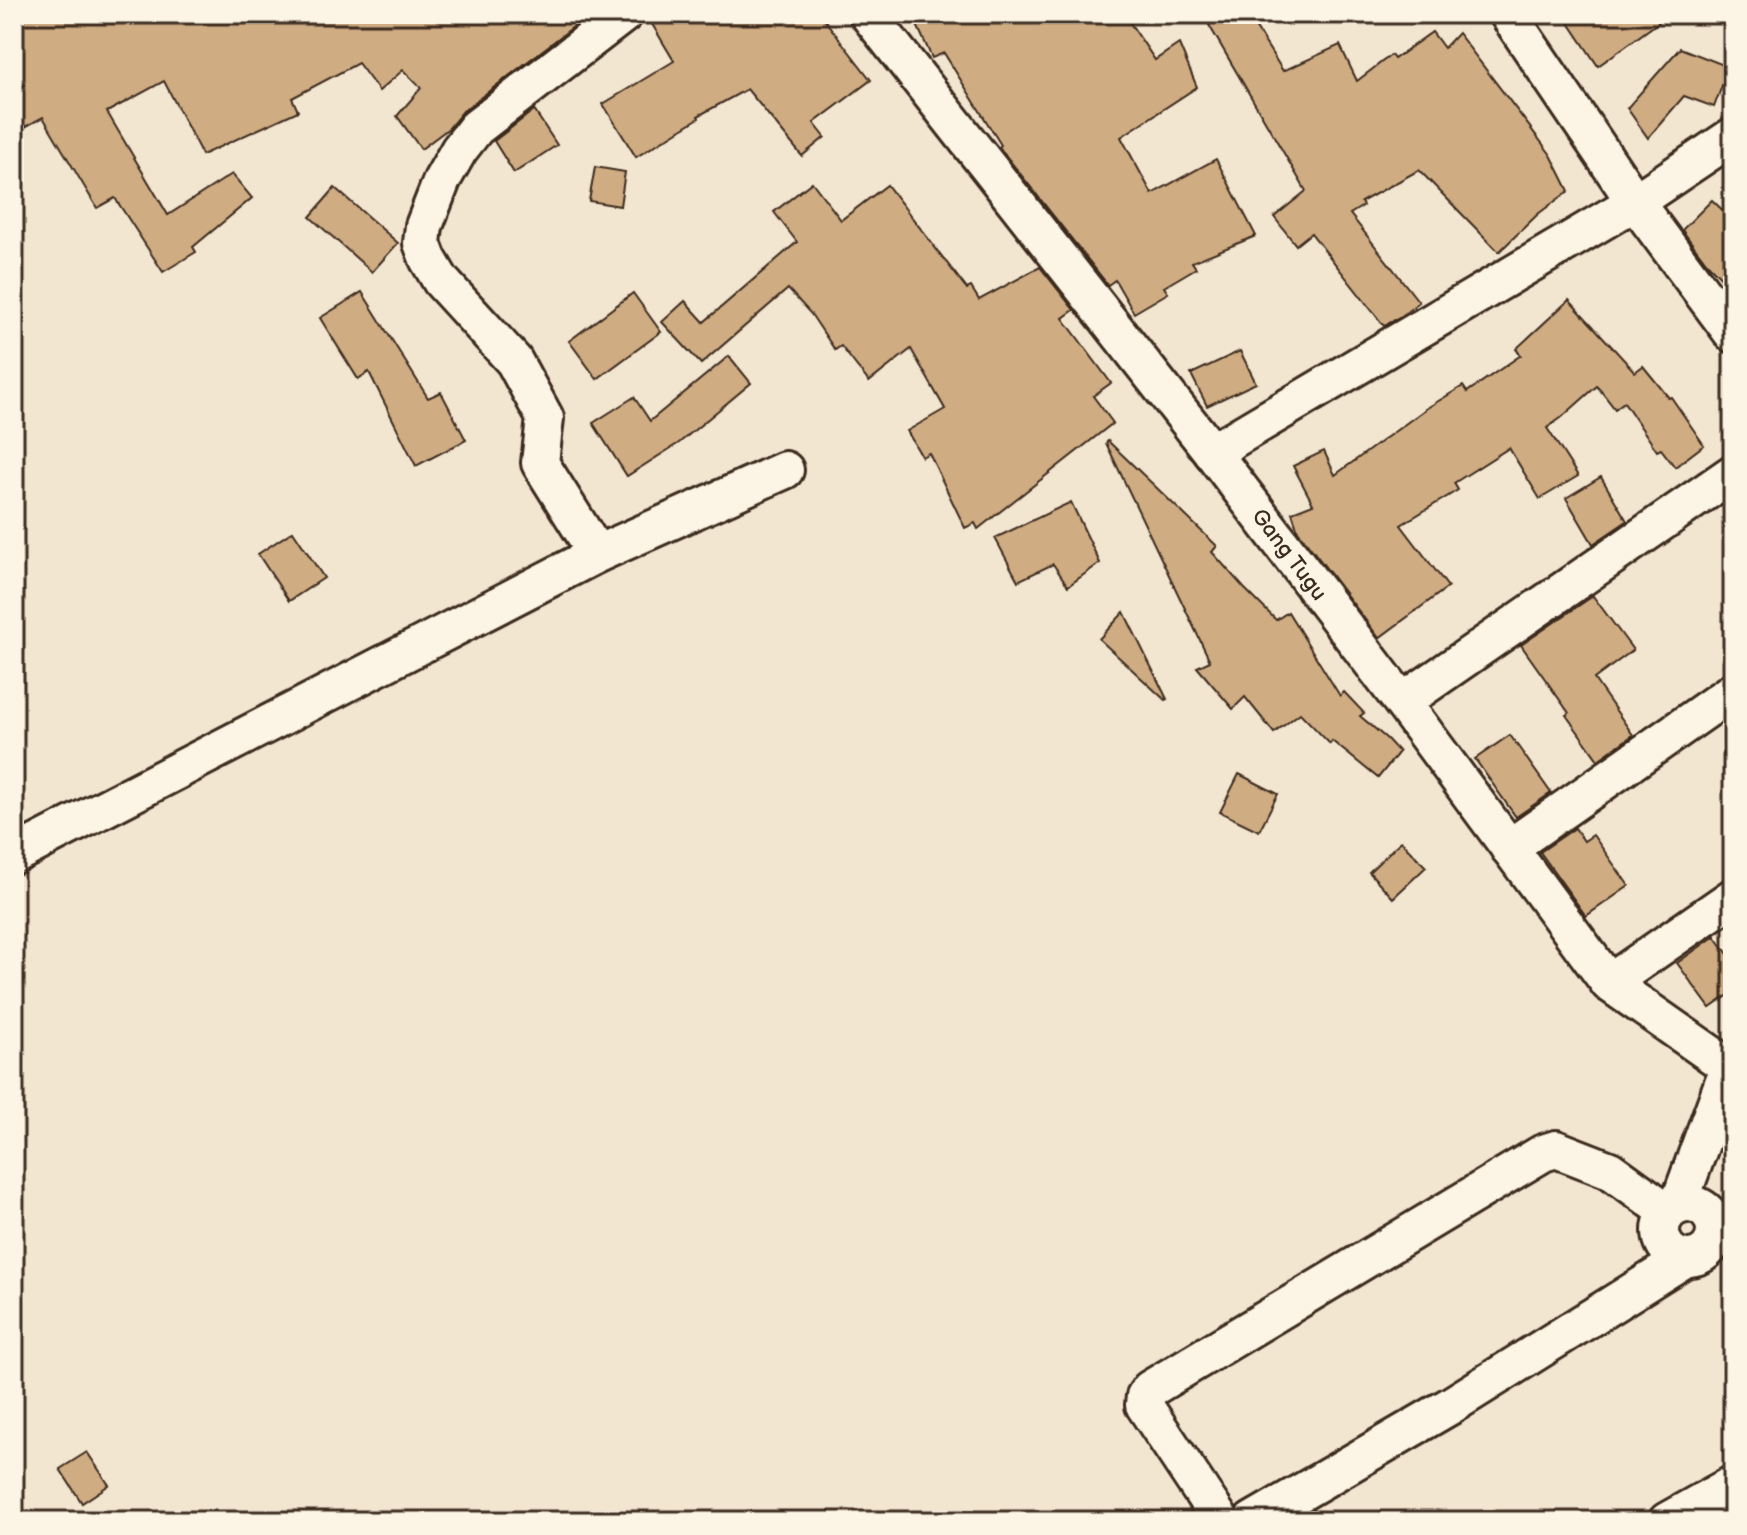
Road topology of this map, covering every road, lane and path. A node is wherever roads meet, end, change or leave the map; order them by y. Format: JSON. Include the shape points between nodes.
{"nodes":[{"id":1,"x":624,"y":14,"type":"edge"},
{"id":2,"x":868,"y":14,"type":"edge"},
{"id":3,"x":1508,"y":14,"type":"edge"},
{"id":4,"x":1733,"y":136,"type":"edge"},
{"id":5,"x":1635,"y":202,"type":"junction"},
{"id":6,"x":1733,"y":334,"type":"edge"},
{"id":7,"x":1212,"y":452,"type":"junction"},
{"id":8,"x":785,"y":470,"type":"dead end"},
{"id":9,"x":1733,"y":473,"type":"edge"},
{"id":10,"x":597,"y":554,"type":"junction"},
{"id":11,"x":1733,"y":691,"type":"edge"},
{"id":12,"x":1402,"y":702,"type":"junction"},
{"id":13,"x":1509,"y":848,"type":"junction"},
{"id":14,"x":14,"y":855,"type":"edge"},
{"id":15,"x":1733,"y":897,"type":"edge"},
{"id":16,"x":1609,"y":983,"type":"junction"},
{"id":17,"x":1731,"y":1067,"type":"edge"},
{"id":18,"x":1673,"y":1209,"type":"junction"},
{"id":19,"x":1724,"y":1222,"type":"edge"},
{"id":20,"x":1686,"y":1258,"type":"junction"},
{"id":21,"x":1733,"y":1484,"type":"edge"},
{"id":22,"x":1221,"y":1521,"type":"edge"},
{"id":23,"x":1252,"y":1521,"type":"edge"},
{"id":24,"x":1667,"y":1521,"type":"edge"}],
"edges":[{"from":1,"to":10,"type":"street","via":[[476,128],[442,180],[422,243],[441,281],[514,361],[545,418],[540,463]]},
{"from":2,"to":7,"type":"street","name":"Gang Tugu"},
{"from":3,"to":5,"type":"street"},
{"from":4,"to":5,"type":"street"},
{"from":5,"to":6,"type":"street"},
{"from":5,"to":7,"type":"street"},
{"from":7,"to":12,"type":"street","name":"Gang Tugu"},
{"from":8,"to":10,"type":"street"},
{"from":9,"to":12,"type":"street"},
{"from":10,"to":14,"type":"street"},
{"from":11,"to":13,"type":"street"},
{"from":12,"to":13,"type":"street","name":"Gang Tugu"},
{"from":13,"to":16,"type":"street","name":"Gang Tugu"},
{"from":15,"to":16,"type":"street"},
{"from":16,"to":17,"type":"street","name":"Gang Tugu"},
{"from":17,"to":18,"type":"street"},
{"from":18,"to":19,"type":"street","via":[[1702,1207]]},
{"from":18,"to":20,"type":"street","via":[[1662,1223],[1661,1235],[1665,1247]]},
{"from":18,"to":22,"type":"street","via":[[1610,1170],[1556,1149],[1543,1153],[1150,1389],[1144,1405]]},
{"from":19,"to":20,"type":"street","via":[[1708,1249]]},
{"from":20,"to":23,"type":"street","via":[[1450,1406]]},
{"from":21,"to":24,"type":"street"}]}
